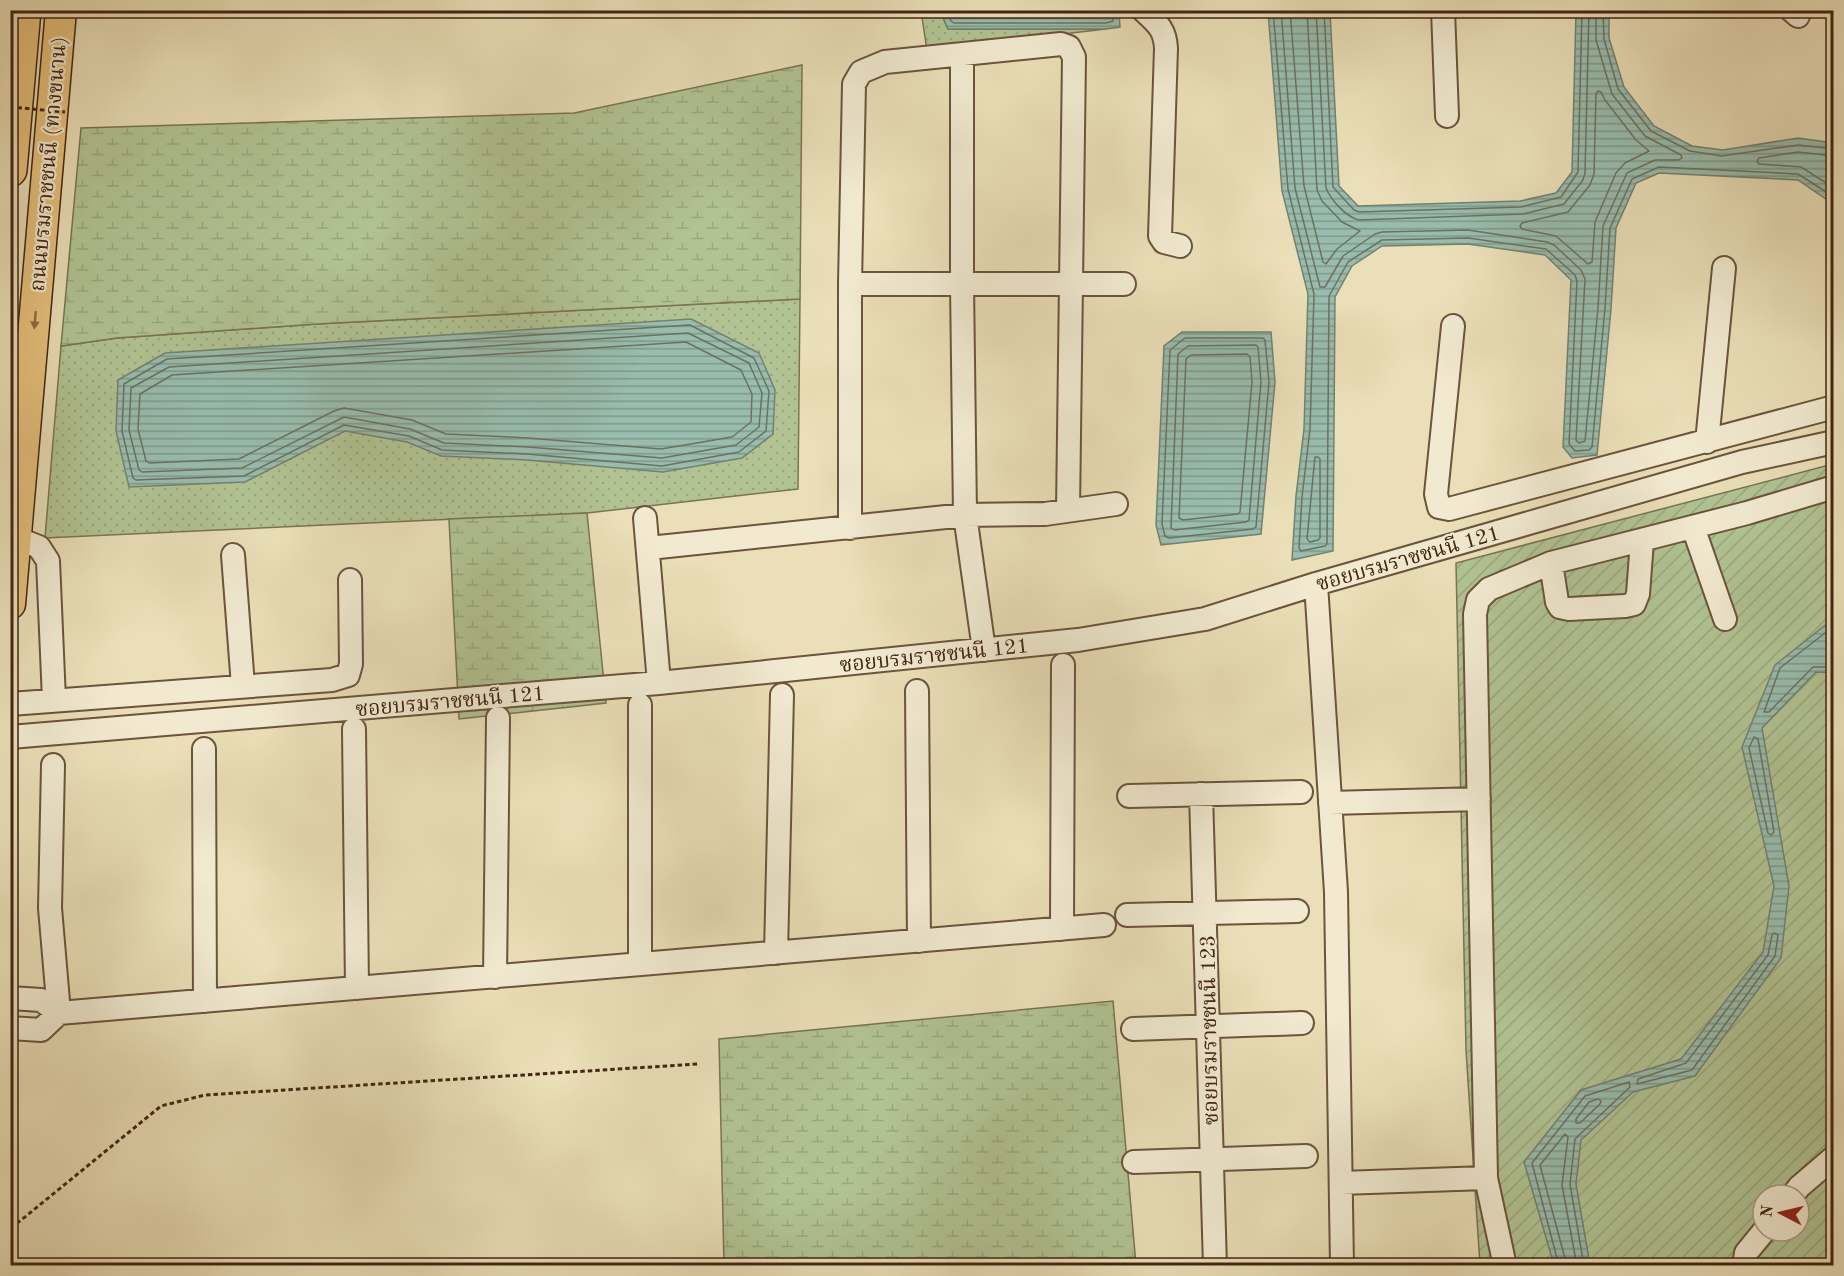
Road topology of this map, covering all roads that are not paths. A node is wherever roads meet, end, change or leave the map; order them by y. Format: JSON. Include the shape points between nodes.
{"nodes":[{"id":1,"x":24,"y":10,"type":"edge"},
{"id":2,"x":61,"y":10,"type":"edge"},
{"id":3,"x":1143,"y":10,"type":"edge"},
{"id":4,"x":1443,"y":10,"type":"edge"},
{"id":5,"x":962,"y":54,"type":"junction"},
{"id":6,"x":1447,"y":116,"type":"dead end"},
{"id":7,"x":10,"y":170,"type":"edge"},
{"id":8,"x":1180,"y":246,"type":"dead end"},
{"id":9,"x":1724,"y":268,"type":"dead end"},
{"id":10,"x":1070,"y":283,"type":"junction"},
{"id":11,"x":850,"y":284,"type":"junction"},
{"id":12,"x":962,"y":284,"type":"junction"},
{"id":13,"x":1124,"y":284,"type":"dead end"},
{"id":14,"x":1453,"y":326,"type":"dead end"},
{"id":15,"x":1833,"y":407,"type":"edge"},
{"id":16,"x":1707,"y":442,"type":"junction"},
{"id":17,"x":1833,"y":442,"type":"edge"},
{"id":18,"x":1833,"y":487,"type":"edge"},
{"id":19,"x":1116,"y":504,"type":"dead end"},
{"id":20,"x":1068,"y":510,"type":"junction"},
{"id":21,"x":964,"y":515,"type":"junction"},
{"id":22,"x":645,"y":518,"type":"dead end"},
{"id":23,"x":1693,"y":527,"type":"junction"},
{"id":24,"x":850,"y":528,"type":"junction"},
{"id":25,"x":16,"y":538,"type":"junction"},
{"id":26,"x":1642,"y":541,"type":"junction"},
{"id":27,"x":649,"y":548,"type":"junction"},
{"id":28,"x":233,"y":555,"type":"dead end"},
{"id":29,"x":1551,"y":564,"type":"junction"},
{"id":30,"x":350,"y":580,"type":"dead end"},
{"id":31,"x":1316,"y":584,"type":"junction"},
{"id":32,"x":10,"y":604,"type":"edge"},
{"id":33,"x":1725,"y":619,"type":"dead end"},
{"id":34,"x":984,"y":650,"type":"junction"},
{"id":35,"x":1063,"y":664,"type":"dead end"},
{"id":36,"x":659,"y":683,"type":"junction"},
{"id":37,"x":243,"y":686,"type":"junction"},
{"id":38,"x":917,"y":691,"type":"dead end"},
{"id":39,"x":782,"y":694,"type":"dead end"},
{"id":40,"x":54,"y":700,"type":"junction"},
{"id":41,"x":10,"y":704,"type":"edge"},
{"id":42,"x":640,"y":705,"type":"dead end"},
{"id":43,"x":498,"y":718,"type":"dead end"},
{"id":44,"x":354,"y":729,"type":"dead end"},
{"id":45,"x":10,"y":737,"type":"edge"},
{"id":46,"x":204,"y":749,"type":"dead end"},
{"id":47,"x":53,"y":765,"type":"dead end"},
{"id":48,"x":1301,"y":792,"type":"dead end"},
{"id":49,"x":1201,"y":794,"type":"junction"},
{"id":50,"x":1129,"y":796,"type":"dead end"},
{"id":51,"x":1479,"y":799,"type":"junction"},
{"id":52,"x":1330,"y":802,"type":"junction"},
{"id":53,"x":1297,"y":911,"type":"dead end"},
{"id":54,"x":1206,"y":914,"type":"junction"},
{"id":55,"x":1127,"y":915,"type":"dead end"},
{"id":56,"x":1104,"y":926,"type":"dead end"},
{"id":57,"x":1062,"y":929,"type":"junction"},
{"id":58,"x":919,"y":941,"type":"junction"},
{"id":59,"x":776,"y":953,"type":"junction"},
{"id":60,"x":640,"y":964,"type":"junction"},
{"id":61,"x":495,"y":976,"type":"junction"},
{"id":62,"x":357,"y":988,"type":"junction"},
{"id":63,"x":10,"y":998,"type":"edge"},
{"id":64,"x":205,"y":1001,"type":"junction"},
{"id":65,"x":59,"y":1013,"type":"junction"},
{"id":66,"x":1302,"y":1023,"type":"dead end"},
{"id":67,"x":1209,"y":1026,"type":"junction"},
{"id":68,"x":10,"y":1028,"type":"edge"},
{"id":69,"x":1133,"y":1029,"type":"dead end"},
{"id":70,"x":1306,"y":1156,"type":"dead end"},
{"id":71,"x":1833,"y":1157,"type":"edge"},
{"id":72,"x":1211,"y":1160,"type":"junction"},
{"id":73,"x":1134,"y":1162,"type":"dead end"},
{"id":74,"x":1486,"y":1178,"type":"junction"},
{"id":75,"x":1341,"y":1183,"type":"junction"},
{"id":76,"x":1806,"y":1183,"type":"edge"},
{"id":77,"x":1754,"y":1243,"type":"edge"},
{"id":78,"x":1215,"y":1266,"type":"edge"},
{"id":79,"x":1342,"y":1266,"type":"edge"},
{"id":80,"x":1505,"y":1266,"type":"edge"},
{"id":81,"x":1744,"y":1266,"type":"edge"}],
"edges":[{"from":1,"to":7,"type":"highway"},
{"from":2,"to":25,"type":"main road","name":"ถนนบรมราชชนนี (ทางขนาน)","one_way":true},
{"from":3,"to":8,"type":"street","via":[[1165,35],[1167,48],[1160,236],[1164,242]]},
{"from":4,"to":6,"type":"street"},
{"from":5,"to":10,"type":"street","via":[[1060,44],[1069,47],[1074,57]]},
{"from":5,"to":11,"type":"street","via":[[885,62],[861,72],[854,84]]},
{"from":5,"to":12,"type":"street"},
{"from":9,"to":16,"type":"street"},
{"from":10,"to":12,"type":"street"},
{"from":10,"to":13,"type":"street"},
{"from":10,"to":20,"type":"street"},
{"from":11,"to":12,"type":"street"},
{"from":11,"to":24,"type":"street"},
{"from":12,"to":21,"type":"street"},
{"from":14,"to":16,"type":"street","via":[[1436,494],[1438,507],[1449,509]]},
{"from":15,"to":16,"type":"street"},
{"from":17,"to":31,"type":"street","name":"ซอยบรมราชชนนี 121","via":[[1742,462]]},
{"from":18,"to":23,"type":"street"},
{"from":19,"to":20,"type":"street"},
{"from":20,"to":21,"type":"street"},
{"from":21,"to":24,"type":"street"},
{"from":21,"to":34,"type":"street"},
{"from":22,"to":27,"type":"street"},
{"from":23,"to":26,"type":"street"},
{"from":23,"to":33,"type":"street"},
{"from":24,"to":27,"type":"street"},
{"from":25,"to":32,"type":"main road","name":"ถนนบรมราชชนนี (ทางขนาน)"},
{"from":25,"to":40,"type":"street","via":[[39,547],[48,561]]},
{"from":26,"to":29,"type":"street"},
{"from":26,"to":29,"type":"street","via":[[1634,604],[1560,607]]},
{"from":27,"to":36,"type":"street"},
{"from":28,"to":37,"type":"street"},
{"from":29,"to":51,"type":"street","via":[[1489,589],[1478,600],[1475,614]]},
{"from":30,"to":37,"type":"street","via":[[348,675],[332,680]]},
{"from":31,"to":34,"type":"street","name":"ซอยบรมราชชนนี 121","via":[[1205,619],[1078,640]]},
{"from":31,"to":52,"type":"street"},
{"from":34,"to":36,"type":"street","name":"ซอยบรมราชชนนี 121"},
{"from":35,"to":57,"type":"street"},
{"from":36,"to":45,"type":"street","name":"ซอยบรมราชชนนี 121"},
{"from":37,"to":40,"type":"street"},
{"from":38,"to":58,"type":"street"},
{"from":39,"to":59,"type":"street"},
{"from":40,"to":41,"type":"street"},
{"from":42,"to":60,"type":"street"},
{"from":43,"to":61,"type":"street"},
{"from":44,"to":62,"type":"street"},
{"from":46,"to":64,"type":"street"},
{"from":47,"to":65,"type":"street","via":[[50,908]]},
{"from":48,"to":49,"type":"street"},
{"from":49,"to":50,"type":"street"},
{"from":49,"to":54,"type":"street","name":"ซอยบรมราชชนนี 123"},
{"from":51,"to":52,"type":"street"},
{"from":51,"to":74,"type":"street"},
{"from":52,"to":75,"type":"street","via":[[1336,892]]},
{"from":53,"to":54,"type":"street"},
{"from":54,"to":55,"type":"street"},
{"from":54,"to":67,"type":"street","name":"ซอยบรมราชชนนี 123"},
{"from":56,"to":57,"type":"street"},
{"from":57,"to":58,"type":"street"},
{"from":58,"to":59,"type":"street"},
{"from":59,"to":60,"type":"street"},
{"from":60,"to":61,"type":"street"},
{"from":61,"to":62,"type":"street"},
{"from":62,"to":64,"type":"street"},
{"from":63,"to":65,"type":"street","via":[[42,1000]]},
{"from":64,"to":65,"type":"street"},
{"from":65,"to":68,"type":"street","via":[[41,1030]]},
{"from":66,"to":67,"type":"street"},
{"from":67,"to":69,"type":"street"},
{"from":67,"to":72,"type":"street","name":"ซอยบรมราชชนนี 123"},
{"from":70,"to":72,"type":"street"},
{"from":71,"to":76,"type":"street"},
{"from":72,"to":73,"type":"street"},
{"from":72,"to":78,"type":"street","name":"ซอยบรมราชชนนี 123"},
{"from":74,"to":75,"type":"street"},
{"from":74,"to":80,"type":"street"},
{"from":75,"to":79,"type":"street"},
{"from":77,"to":81,"type":"street","via":[[1746,1253]]}]}
